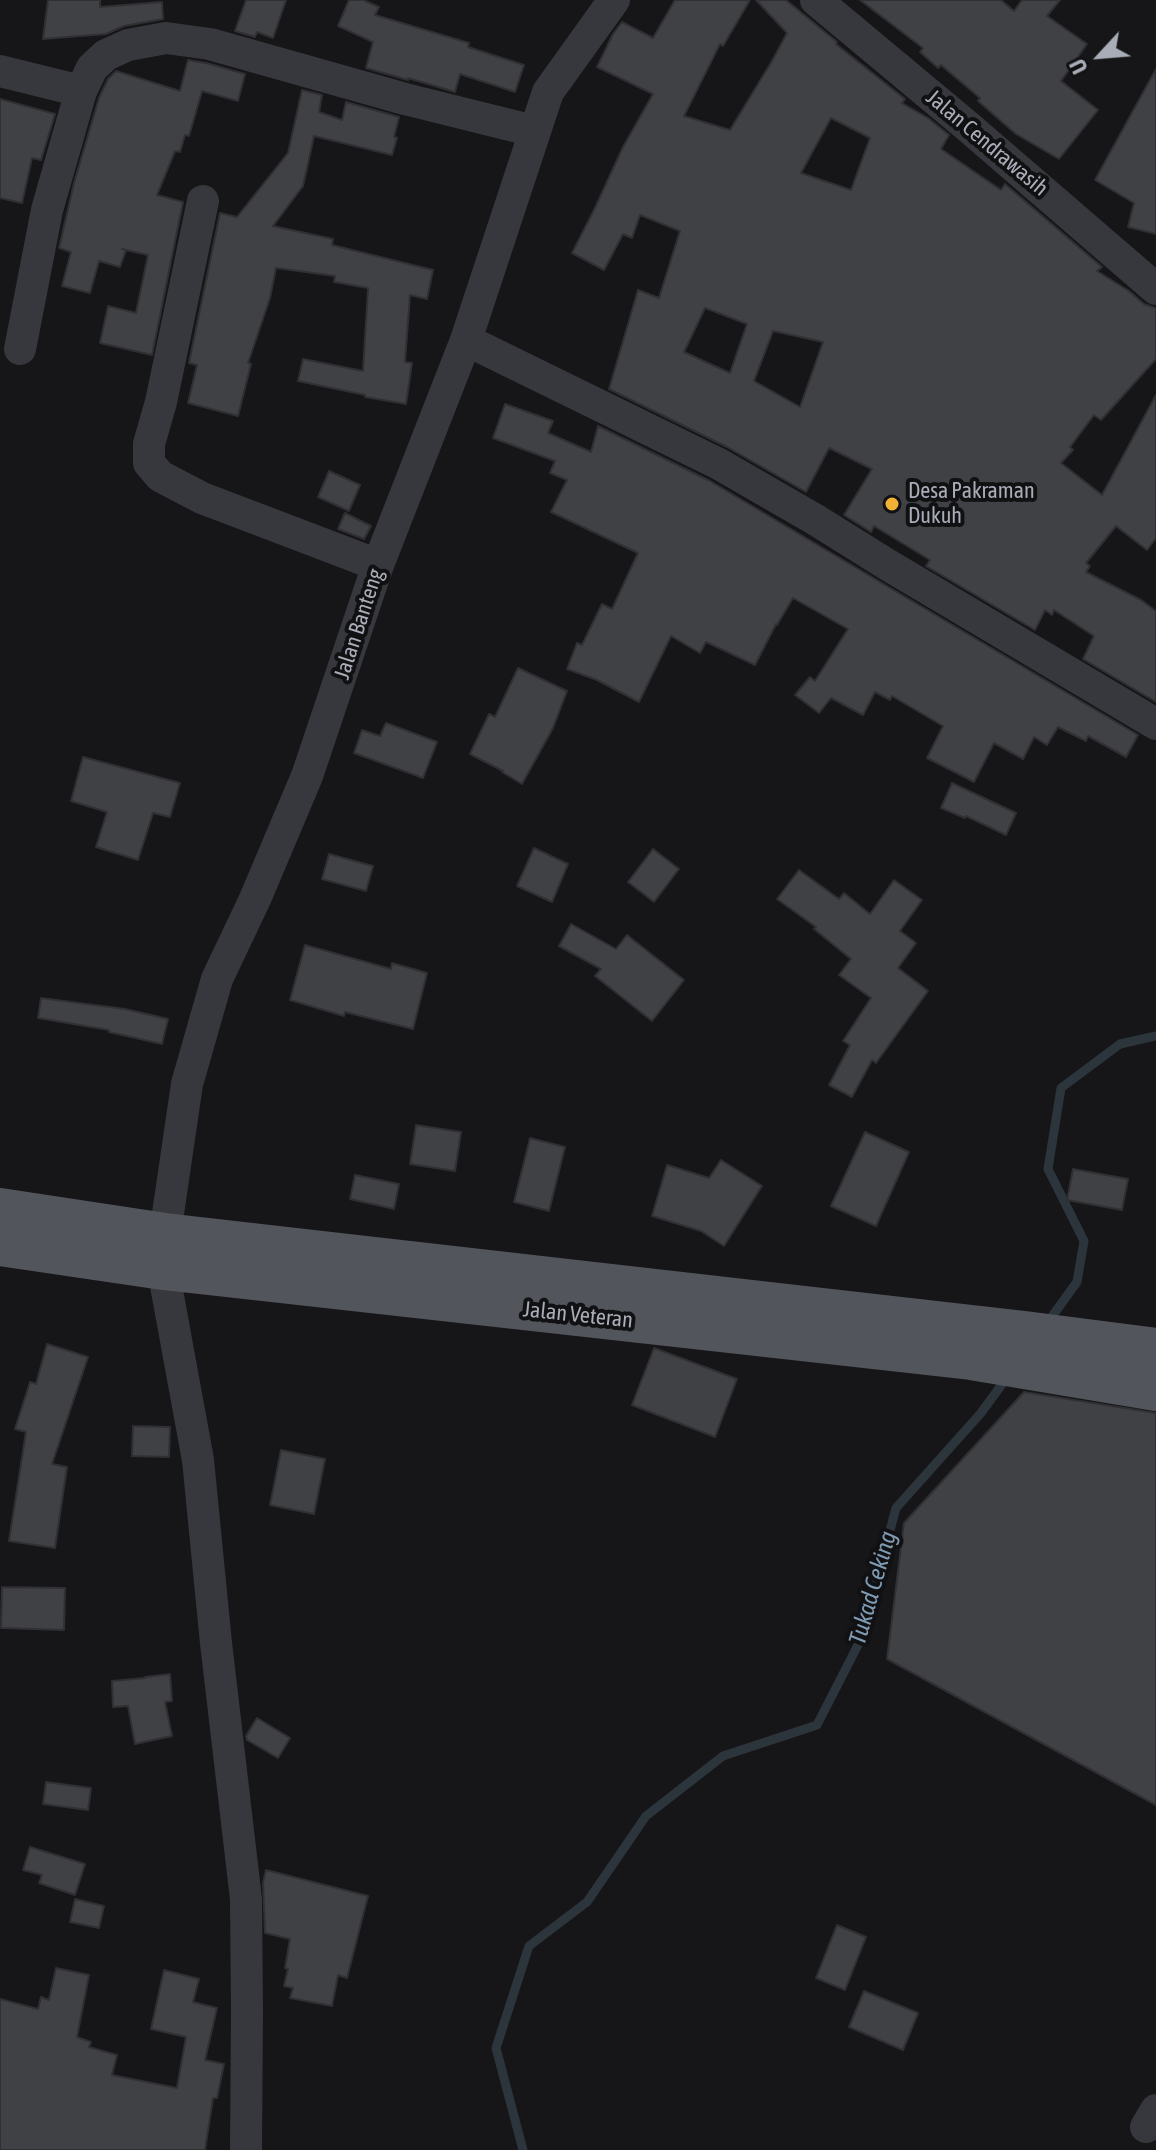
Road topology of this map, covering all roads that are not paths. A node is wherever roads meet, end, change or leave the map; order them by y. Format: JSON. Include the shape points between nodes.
{"nodes":[{"id":1,"x":614,"y":0,"type":"edge"},
{"id":2,"x":816,"y":0,"type":"edge"},
{"id":3,"x":0,"y":71,"type":"edge"},
{"id":4,"x":81,"y":91,"type":"junction"},
{"id":5,"x":534,"y":131,"type":"junction"},
{"id":6,"x":203,"y":201,"type":"dead end"},
{"id":7,"x":1156,"y":289,"type":"edge"},
{"id":8,"x":466,"y":340,"type":"junction"},
{"id":9,"x":20,"y":349,"type":"dead end"},
{"id":10,"x":378,"y":565,"type":"junction"},
{"id":11,"x":1156,"y":724,"type":"edge"},
{"id":12,"x":0,"y":1209,"type":"edge"},
{"id":13,"x":0,"y":1245,"type":"edge"},
{"id":14,"x":164,"y":1252,"type":"junction"},
{"id":15,"x":1142,"y":1367,"type":"edge"},
{"id":16,"x":246,"y":2150,"type":"edge"}],
"edges":[{"from":1,"to":5,"type":"street","name":"Jalan Banteng","via":[[548,92]]},
{"from":2,"to":7,"type":"street","name":"Jalan Cendrawasih"},
{"from":3,"to":4,"type":"street"},
{"from":4,"to":5,"type":"street","via":[[92,68],[106,55],[166,38],[210,44]]},
{"from":4,"to":9,"type":"street","via":[[47,210]]},
{"from":5,"to":8,"type":"street","name":"Jalan Banteng"},
{"from":6,"to":10,"type":"street","via":[[149,463],[160,476],[202,498]]},
{"from":8,"to":10,"type":"street","name":"Jalan Banteng"},
{"from":8,"to":11,"type":"street","via":[[719,464]]},
{"from":10,"to":14,"type":"street","name":"Jalan Banteng","via":[[307,776],[217,979],[187,1084]]},
{"from":12,"to":14,"type":"main road","name":"Jalan Veteran"},
{"from":13,"to":14,"type":"main road","name":"Jalan Veteran"},
{"from":14,"to":15,"type":"main road","name":"Jalan Veteran","via":[[971,1359]]},
{"from":14,"to":15,"type":"main road","name":"Jalan Veteran","via":[[1025,1332]]},
{"from":14,"to":16,"type":"street","name":"Jalan Banteng","via":[[198,1460],[246,1899]]}]}
